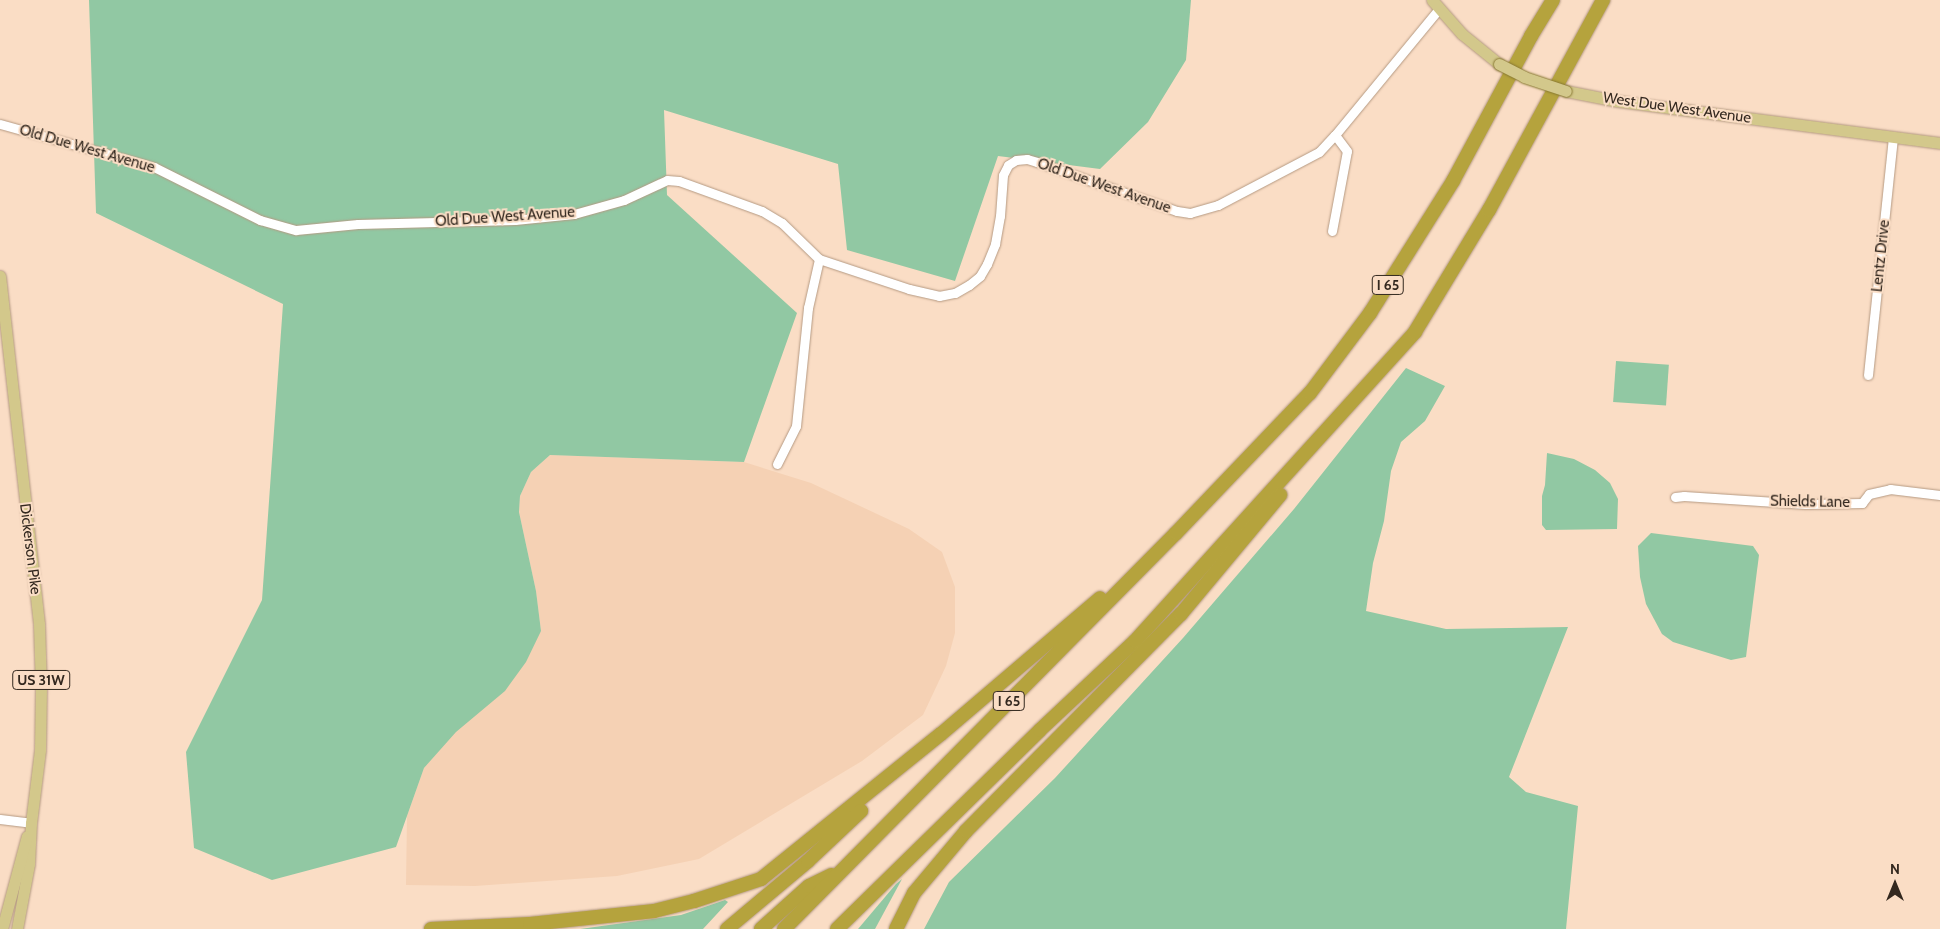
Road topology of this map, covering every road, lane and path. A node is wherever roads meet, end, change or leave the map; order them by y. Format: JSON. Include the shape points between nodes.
{"nodes":[{"id":1,"x":1553,"y":0,"type":"edge"},
{"id":2,"x":1603,"y":0,"type":"edge"},
{"id":3,"x":1436,"y":4,"type":"edge"},
{"id":4,"x":0,"y":124,"type":"edge"},
{"id":5,"x":1335,"y":135,"type":"junction"},
{"id":6,"x":1893,"y":137,"type":"junction"},
{"id":7,"x":1940,"y":143,"type":"edge"},
{"id":8,"x":1332,"y":231,"type":"dead end"},
{"id":9,"x":818,"y":259,"type":"junction"},
{"id":10,"x":0,"y":276,"type":"edge"},
{"id":11,"x":4,"y":339,"type":"edge"},
{"id":12,"x":1868,"y":375,"type":"dead end"},
{"id":13,"x":1364,"y":391,"type":"junction"},
{"id":14,"x":777,"y":464,"type":"dead end"},
{"id":15,"x":1940,"y":495,"type":"edge"},
{"id":16,"x":1675,"y":497,"type":"dead end"},
{"id":17,"x":1176,"y":533,"type":"junction"},
{"id":18,"x":941,"y":734,"type":"junction"},
{"id":19,"x":0,"y":819,"type":"edge"},
{"id":20,"x":32,"y":823,"type":"junction"},
{"id":21,"x":842,"y":870,"type":"junction"},
{"id":22,"x":530,"y":924,"type":"junction"},
{"id":23,"x":2,"y":929,"type":"edge"},
{"id":24,"x":17,"y":929,"type":"edge"},
{"id":25,"x":431,"y":929,"type":"edge"},
{"id":26,"x":501,"y":929,"type":"edge"},
{"id":27,"x":727,"y":929,"type":"edge"},
{"id":28,"x":760,"y":929,"type":"edge"},
{"id":29,"x":784,"y":929,"type":"edge"},
{"id":30,"x":837,"y":929,"type":"edge"},
{"id":31,"x":896,"y":929,"type":"edge"}],
"edges":[{"from":1,"to":17,"type":"highway","number":"I 65","via":[[1453,181],[1370,314],[1310,393]]},
{"from":2,"to":13,"type":"highway","via":[[1450,276],[1414,332]]},
{"from":3,"to":5,"type":"street","name":"Old Due West Avenue"},
{"from":3,"to":6,"type":"main road","name":"West Due West Avenue","bridge":true,"via":[[1462,34],[1499,64],[1524,77],[1566,91],[1617,101]]},
{"from":4,"to":9,"type":"street","name":"Old Due West Avenue","via":[[154,167],[260,220],[296,230],[358,224],[515,220],[574,214],[624,200],[667,180],[679,181],[762,211],[782,223]]},
{"from":5,"to":8,"type":"street","via":[[1346,151]]},
{"from":5,"to":9,"type":"street","name":"Old Due West Avenue","via":[[1308,159],[1218,205],[1190,213],[1037,162],[1016,160],[1008,165],[1004,175],[995,244],[987,264],[980,276],[955,293],[939,296],[909,289]]},
{"from":6,"to":7,"type":"main road","name":"West Due West Avenue"},
{"from":6,"to":12,"type":"street","name":"Lentz Drive"},
{"from":9,"to":14,"type":"street","via":[[808,308],[796,426]]},
{"from":10,"to":11,"type":"main road","name":"Dickerson Pike","number":"US 31W"},
{"from":11,"to":20,"type":"main road","name":"Dickerson Pike","number":"US 31W","via":[[39,624],[40,750]]},
{"from":13,"to":30,"type":"highway","via":[[1135,641]]},
{"from":13,"to":31,"type":"highway","via":[[1181,614],[966,831],[914,893]]},
{"from":15,"to":16,"type":"street","name":"Shields Lane","via":[[1890,489],[1869,494],[1862,504]]},
{"from":17,"to":18,"type":"highway"},
{"from":17,"to":21,"type":"highway","number":"I 65"},
{"from":18,"to":22,"type":"highway","via":[[761,879],[654,911]]},
{"from":18,"to":27,"type":"highway","via":[[808,860]]},
{"from":19,"to":20,"type":"street"},
{"from":20,"to":23,"type":"main road","name":"Dickerson Pike","number":"US 31W","via":[[18,862]]},
{"from":20,"to":24,"type":"main road","name":"Dickerson Pike","number":"US 31W","via":[[29,864]]},
{"from":21,"to":28,"type":"highway","via":[[809,886]]},
{"from":21,"to":29,"type":"highway","number":"I 65"},
{"from":22,"to":25,"type":"highway"},
{"from":22,"to":26,"type":"highway"}]}
